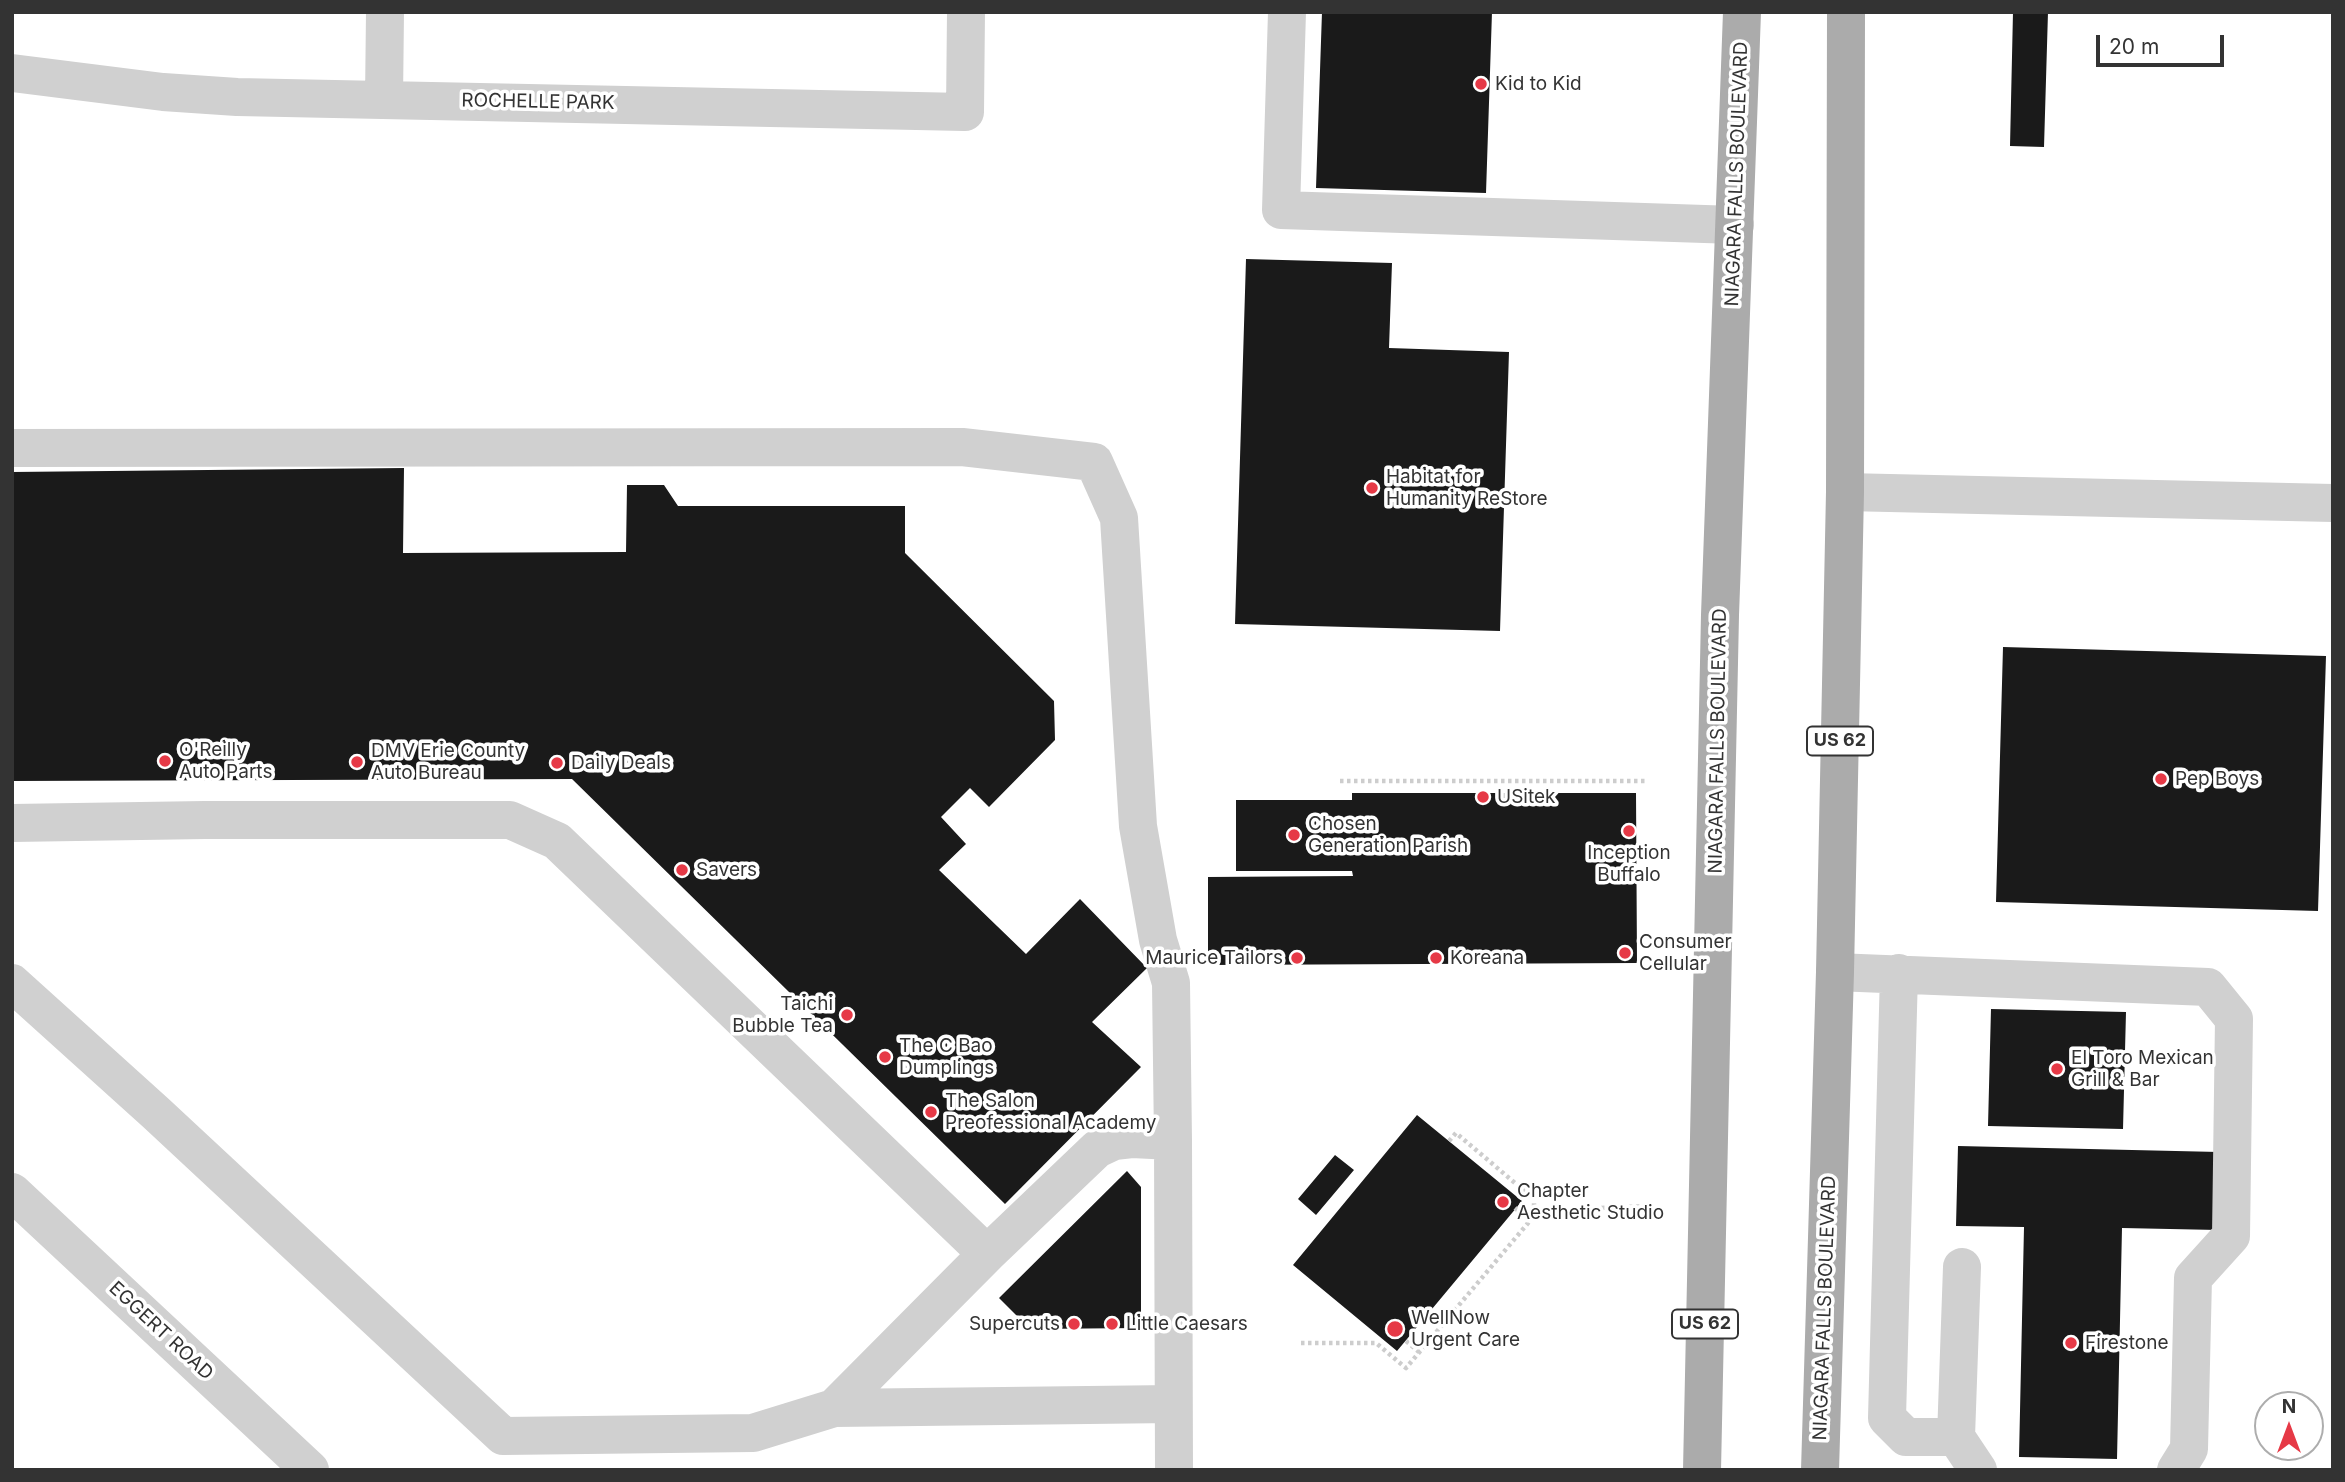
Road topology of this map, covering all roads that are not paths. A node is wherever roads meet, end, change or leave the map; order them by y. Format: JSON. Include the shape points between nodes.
{"nodes":[{"id":1,"x":385,"y":12,"type":"edge"},
{"id":2,"x":966,"y":12,"type":"edge"},
{"id":3,"x":1287,"y":12,"type":"edge"},
{"id":4,"x":1742,"y":12,"type":"edge"},
{"id":5,"x":1846,"y":12,"type":"edge"},
{"id":6,"x":12,"y":73,"type":"edge"},
{"id":7,"x":384,"y":100,"type":"junction"},
{"id":8,"x":1735,"y":225,"type":"junction"},
{"id":9,"x":12,"y":448,"type":"edge"},
{"id":10,"x":1845,"y":492,"type":"junction"},
{"id":11,"x":2333,"y":503,"type":"edge"},
{"id":12,"x":12,"y":823,"type":"edge"},
{"id":13,"x":1835,"y":972,"type":"junction"},
{"id":14,"x":1899,"y":973,"type":"junction"},
{"id":15,"x":12,"y":983,"type":"edge"},
{"id":16,"x":1173,"y":1141,"type":"junction"},
{"id":17,"x":12,"y":1192,"type":"edge"},
{"id":18,"x":987,"y":1254,"type":"junction"},
{"id":19,"x":1962,"y":1266,"type":"dead end"},
{"id":20,"x":1173,"y":1404,"type":"junction"},
{"id":21,"x":834,"y":1408,"type":"junction"},
{"id":22,"x":1956,"y":1437,"type":"junction"},
{"id":23,"x":310,"y":1470,"type":"edge"},
{"id":24,"x":1174,"y":1470,"type":"edge"},
{"id":25,"x":1702,"y":1470,"type":"edge"},
{"id":26,"x":1820,"y":1470,"type":"edge"},
{"id":27,"x":1978,"y":1470,"type":"edge"},
{"id":28,"x":2176,"y":1470,"type":"edge"}],
"edges":[{"from":1,"to":7,"type":"street"},
{"from":2,"to":7,"type":"street","name":"ROCHELLE PARK","via":[[965,112]]},
{"from":3,"to":8,"type":"street","via":[[1280,210]]},
{"from":4,"to":8,"type":"main road","name":"NIAGARA FALLS BOULEVARD","number":"US 62"},
{"from":5,"to":10,"type":"main road","name":"NIAGARA FALLS BOULEVARD","number":"US 62"},
{"from":6,"to":7,"type":"street","name":"ROCHELLE PARK","via":[[163,92]]},
{"from":8,"to":25,"type":"main road","name":"NIAGARA FALLS BOULEVARD","number":"US 62","via":[[1720,615]]},
{"from":9,"to":16,"type":"street","via":[[962,447],[1094,462],[1119,518],[1138,826],[1158,940],[1171,983]]},
{"from":10,"to":11,"type":"street"},
{"from":10,"to":13,"type":"main road","name":"NIAGARA FALLS BOULEVARD","number":"US 62"},
{"from":12,"to":18,"type":"street","via":[[510,820],[557,841]]},
{"from":13,"to":14,"type":"street"},
{"from":13,"to":26,"type":"main road","name":"NIAGARA FALLS BOULEVARD","number":"US 62"},
{"from":14,"to":22,"type":"street","via":[[1887,1418],[1906,1437]]},
{"from":14,"to":28,"type":"street","via":[[2208,987],[2234,1019],[2231,1236],[2193,1278],[2189,1450]]},
{"from":15,"to":21,"type":"street","via":[[503,1436],[753,1433]]},
{"from":16,"to":18,"type":"street","via":[[1132,1139],[1097,1149]]},
{"from":16,"to":20,"type":"street"},
{"from":17,"to":23,"type":"street","name":"EGGERT ROAD"},
{"from":18,"to":21,"type":"street"},
{"from":19,"to":22,"type":"street"},
{"from":20,"to":21,"type":"street"},
{"from":20,"to":24,"type":"street"},
{"from":22,"to":27,"type":"street"}]}
